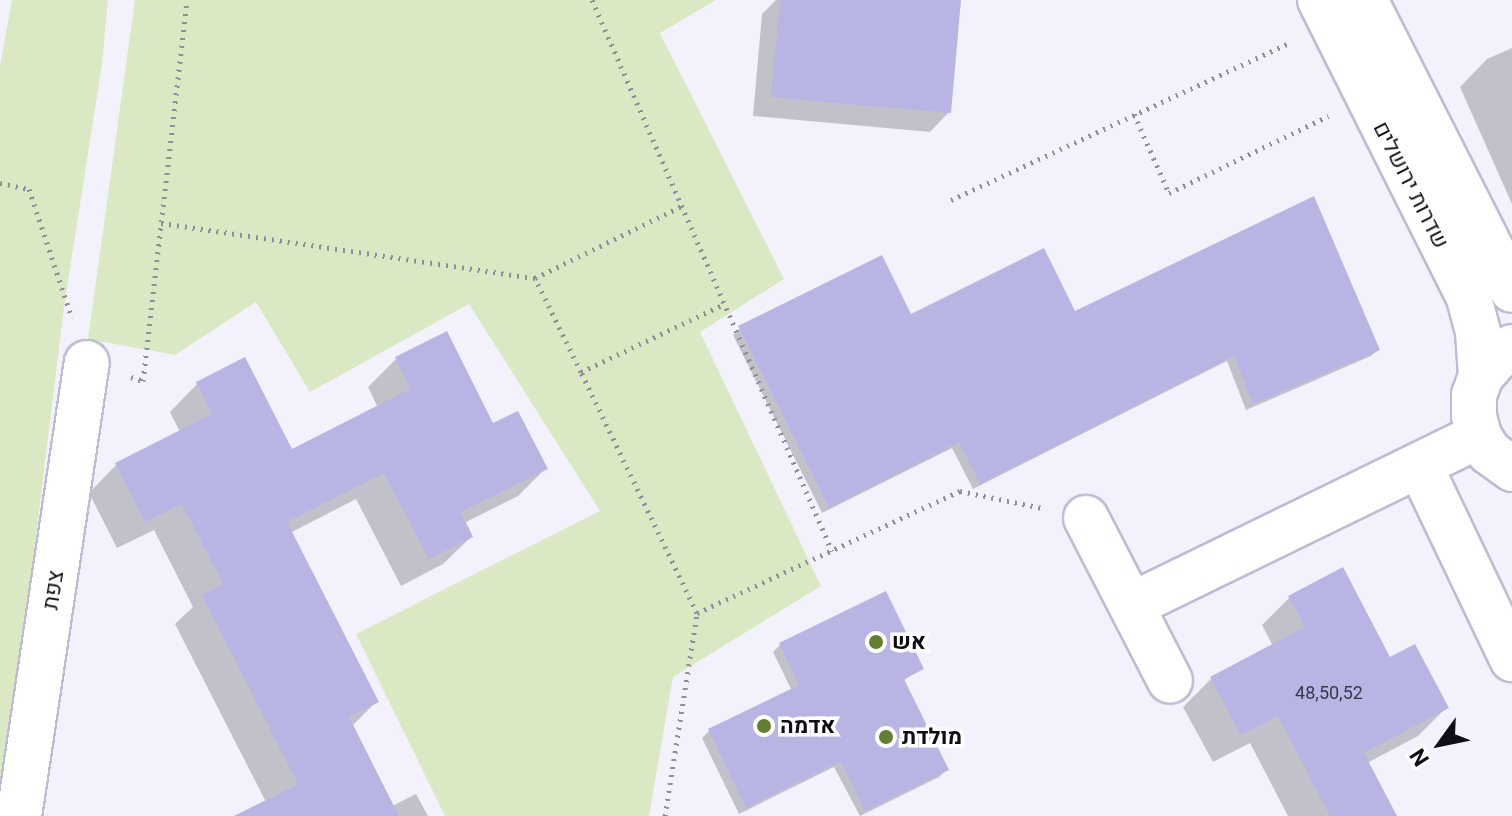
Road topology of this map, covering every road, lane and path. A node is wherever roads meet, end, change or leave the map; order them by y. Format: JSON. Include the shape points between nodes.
{"nodes":[{"id":1,"x":187,"y":0,"type":"edge"},
{"id":2,"x":592,"y":0,"type":"edge"},
{"id":3,"x":1339,"y":8,"type":"edge"},
{"id":4,"x":1339,"y":111,"type":"dead end"},
{"id":5,"x":1134,"y":114,"type":"junction"},
{"id":6,"x":0,"y":183,"type":"edge"},
{"id":7,"x":951,"y":200,"type":"dead end"},
{"id":8,"x":682,"y":206,"type":"junction"},
{"id":9,"x":161,"y":223,"type":"junction"},
{"id":10,"x":535,"y":278,"type":"junction"},
{"id":11,"x":1512,"y":290,"type":"edge"},
{"id":12,"x":724,"y":304,"type":"junction"},
{"id":13,"x":1497,"y":362,"type":"edge"},
{"id":14,"x":87,"y":363,"type":"junction"},
{"id":15,"x":581,"y":372,"type":"junction"},
{"id":16,"x":1479,"y":436,"type":"junction"},
{"id":17,"x":1420,"y":466,"type":"junction"},
{"id":18,"x":1512,"y":469,"type":"edge"},
{"id":19,"x":1086,"y":518,"type":"joint"},
{"id":20,"x":832,"y":551,"type":"junction"},
{"id":21,"x":1132,"y":605,"type":"junction"},
{"id":22,"x":697,"y":613,"type":"junction"},
{"id":23,"x":1512,"y":659,"type":"edge"},
{"id":24,"x":1170,"y":681,"type":"dead end"},
{"id":25,"x":19,"y":816,"type":"edge"},
{"id":26,"x":665,"y":816,"type":"edge"}],
"edges":[{"from":1,"to":9,"type":"path"},
{"from":2,"to":8,"type":"path"},
{"from":3,"to":5,"type":"path"},
{"from":3,"to":11,"type":"street","name":"שדרות ירושלים"},
{"from":3,"to":13,"type":"street","name":"שדרות ירושלים","via":[[1469,298],[1478,332]]},
{"from":4,"to":5,"type":"path","via":[[1169,193]]},
{"from":5,"to":7,"type":"path"},
{"from":6,"to":14,"type":"path","via":[[29,189]]},
{"from":8,"to":10,"type":"path"},
{"from":8,"to":12,"type":"path"},
{"from":9,"to":10,"type":"path"},
{"from":9,"to":14,"type":"path","via":[[143,381]]},
{"from":10,"to":15,"type":"path"},
{"from":12,"to":15,"type":"path"},
{"from":12,"to":20,"type":"path"},
{"from":13,"to":16,"type":"street","name":"שדרות ירושלים","via":[[1474,395]]},
{"from":14,"to":25,"type":"street","name":"צפת"},
{"from":15,"to":22,"type":"path"},
{"from":16,"to":17,"type":"street"},
{"from":16,"to":18,"type":"street","via":[[1489,452]]},
{"from":17,"to":21,"type":"street"},
{"from":17,"to":23,"type":"street"},
{"from":19,"to":20,"type":"path","via":[[960,491]]},
{"from":19,"to":21,"type":"street"},
{"from":20,"to":22,"type":"path"},
{"from":21,"to":24,"type":"street"},
{"from":22,"to":26,"type":"path"}]}
